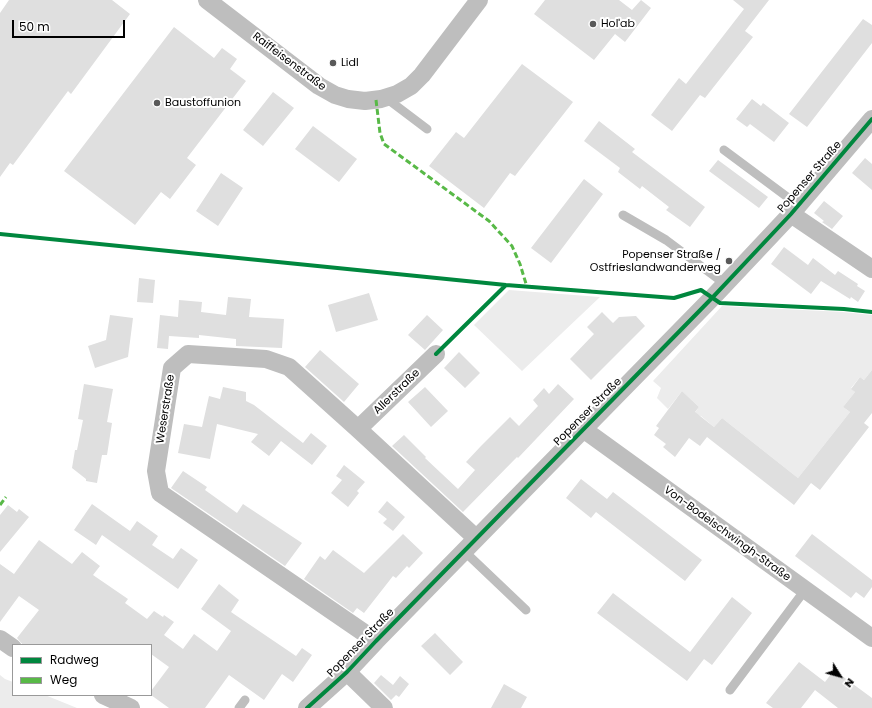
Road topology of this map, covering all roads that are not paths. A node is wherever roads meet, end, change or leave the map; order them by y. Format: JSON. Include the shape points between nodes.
{"nodes":[{"id":1,"x":207,"y":0,"type":"edge"},
{"id":2,"x":479,"y":0,"type":"edge"},
{"id":3,"x":386,"y":98,"type":"junction"},
{"id":4,"x":872,"y":118,"type":"edge"},
{"id":5,"x":427,"y":129,"type":"dead end"},
{"id":6,"x":724,"y":150,"type":"dead end"},
{"id":7,"x":795,"y":210,"type":"junction"},
{"id":8,"x":623,"y":216,"type":"dead end"},
{"id":9,"x":872,"y":269,"type":"edge"},
{"id":10,"x":725,"y":284,"type":"junction"},
{"id":11,"x":436,"y":354,"type":"dead end"},
{"id":12,"x":358,"y":429,"type":"junction"},
{"id":13,"x":583,"y":429,"type":"junction"},
{"id":14,"x":470,"y":544,"type":"junction"},
{"id":15,"x":805,"y":590,"type":"junction"},
{"id":16,"x":526,"y":610,"type":"dead end"},
{"id":17,"x":872,"y":638,"type":"edge"},
{"id":18,"x":0,"y":639,"type":"edge"},
{"id":19,"x":376,"y":641,"type":"junction"},
{"id":20,"x":12,"y":647,"type":"edge"},
{"id":21,"x":347,"y":672,"type":"junction"},
{"id":22,"x":730,"y":690,"type":"dead end"},
{"id":23,"x":105,"y":696,"type":"edge"},
{"id":24,"x":131,"y":708,"type":"edge"},
{"id":25,"x":307,"y":708,"type":"edge"},
{"id":26,"x":384,"y":708,"type":"edge"}],
"edges":[{"from":1,"to":3,"type":"street","name":"Raiffeisenstraße","via":[[319,86],[335,95],[365,101]]},
{"from":2,"to":3,"type":"street","name":"Raiffeisenstraße","via":[[422,75],[411,86]]},
{"from":3,"to":5,"type":"lane"},
{"from":4,"to":7,"type":"street","name":"Popenser Straße"},
{"from":6,"to":7,"type":"lane"},
{"from":7,"to":9,"type":"street"},
{"from":7,"to":10,"type":"street","name":"Popenser Straße"},
{"from":8,"to":10,"type":"lane","via":[[666,240]]},
{"from":10,"to":13,"type":"street","name":"Popenser Straße"},
{"from":11,"to":12,"type":"street","name":"Allerstraße"},
{"from":12,"to":14,"type":"street","name":"Weserstraße"},
{"from":12,"to":19,"type":"street","name":"Weserstraße","via":[[289,367],[266,359],[188,354],[172,368],[156,471],[160,493]]},
{"from":13,"to":14,"type":"street","name":"Popenser Straße"},
{"from":13,"to":15,"type":"street","name":"Von-Bodelschwingh-Straße"},
{"from":14,"to":16,"type":"lane"},
{"from":14,"to":19,"type":"street","name":"Popenser Straße"},
{"from":15,"to":17,"type":"street","name":"Von-Bodelschwingh-Straße"},
{"from":15,"to":22,"type":"lane"},
{"from":18,"to":20,"type":"street"},
{"from":19,"to":21,"type":"street","name":"Popenser Straße"},
{"from":21,"to":25,"type":"street","name":"Popenser Straße"},
{"from":21,"to":26,"type":"street"},
{"from":23,"to":24,"type":"street"}]}
